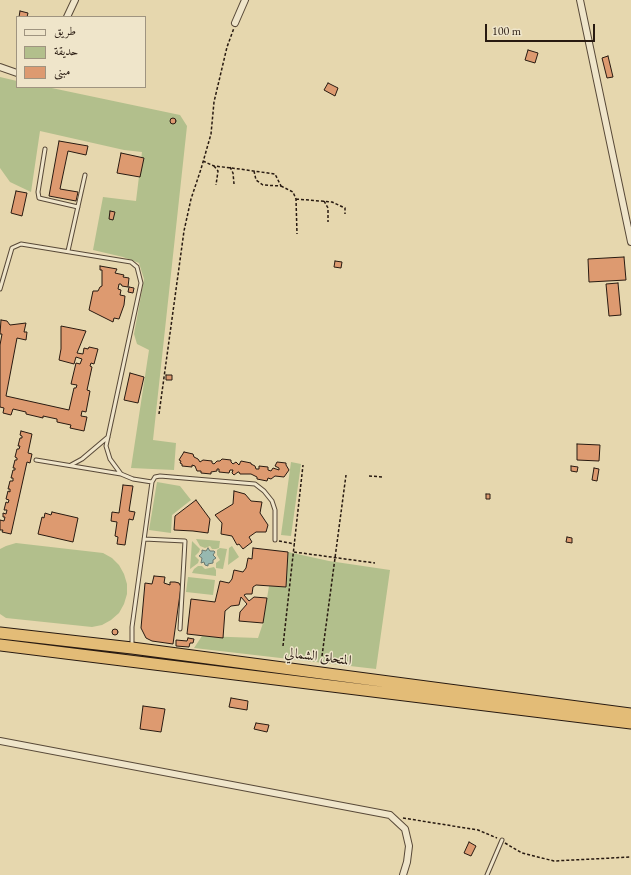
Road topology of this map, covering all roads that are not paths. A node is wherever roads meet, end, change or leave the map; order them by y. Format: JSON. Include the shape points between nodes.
{"nodes":[{"id":1,"x":75,"y":0,"type":"edge"},
{"id":2,"x":246,"y":0,"type":"edge"},
{"id":3,"x":580,"y":0,"type":"edge"},
{"id":4,"x":67,"y":16,"type":"edge"},
{"id":5,"x":235,"y":23,"type":"road end"},
{"id":6,"x":0,"y":67,"type":"edge"},
{"id":7,"x":16,"y":73,"type":"edge"},
{"id":8,"x":45,"y":150,"type":"dead end"},
{"id":9,"x":85,"y":175,"type":"dead end"},
{"id":10,"x":78,"y":207,"type":"junction"},
{"id":11,"x":631,"y":242,"type":"edge"},
{"id":12,"x":68,"y":251,"type":"junction"},
{"id":13,"x":0,"y":289,"type":"edge"},
{"id":14,"x":108,"y":437,"type":"junction"},
{"id":15,"x":36,"y":460,"type":"dead end"},
{"id":16,"x":71,"y":465,"type":"junction"},
{"id":17,"x":121,"y":474,"type":"junction"},
{"id":18,"x":152,"y":482,"type":"junction"},
{"id":19,"x":144,"y":539,"type":"junction"},
{"id":20,"x":275,"y":540,"type":"road end"},
{"id":21,"x":180,"y":629,"type":"dead end"},
{"id":22,"x":0,"y":632,"type":"edge"},
{"id":23,"x":0,"y":645,"type":"edge"},
{"id":24,"x":132,"y":648,"type":"junction"},
{"id":25,"x":130,"y":661,"type":"junction"},
{"id":26,"x":631,"y":714,"type":"edge"},
{"id":27,"x":631,"y":723,"type":"edge"},
{"id":28,"x":0,"y":741,"type":"edge"},
{"id":29,"x":502,"y":840,"type":"road end"},
{"id":30,"x":403,"y":875,"type":"edge"},
{"id":31,"x":487,"y":875,"type":"edge"}],
"edges":[{"from":1,"to":4,"type":"street"},
{"from":2,"to":5,"type":"street"},
{"from":3,"to":11,"type":"street"},
{"from":6,"to":7,"type":"street"},
{"from":8,"to":10,"type":"lane","via":[[39,198]]},
{"from":9,"to":10,"type":"lane"},
{"from":10,"to":12,"type":"lane"},
{"from":12,"to":13,"type":"lane","via":[[20,244],[12,248]]},
{"from":12,"to":14,"type":"lane","via":[[131,262],[140,273],[141,283]]},
{"from":14,"to":16,"type":"lane"},
{"from":14,"to":17,"type":"lane","via":[[106,446],[110,459]]},
{"from":15,"to":16,"type":"lane"},
{"from":16,"to":17,"type":"lane"},
{"from":17,"to":18,"type":"lane"},
{"from":18,"to":19,"type":"lane"},
{"from":18,"to":20,"type":"lane","via":[[155,477],[160,476],[255,484],[264,491],[275,510]]},
{"from":19,"to":21,"type":"lane","via":[[185,541]]},
{"from":19,"to":24,"type":"lane","via":[[132,627]]},
{"from":22,"to":24,"type":"highway","name":"المتحلق الشمالي"},
{"from":23,"to":25,"type":"highway","name":"المتحلق الشمالي"},
{"from":24,"to":25,"type":"highway"},
{"from":24,"to":26,"type":"highway","name":"المتحلق الشمالي"},
{"from":25,"to":27,"type":"highway","name":"المتحلق الشمالي"},
{"from":28,"to":30,"type":"street","via":[[390,815],[404,829],[409,846],[408,862]]},
{"from":29,"to":31,"type":"lane"}]}
